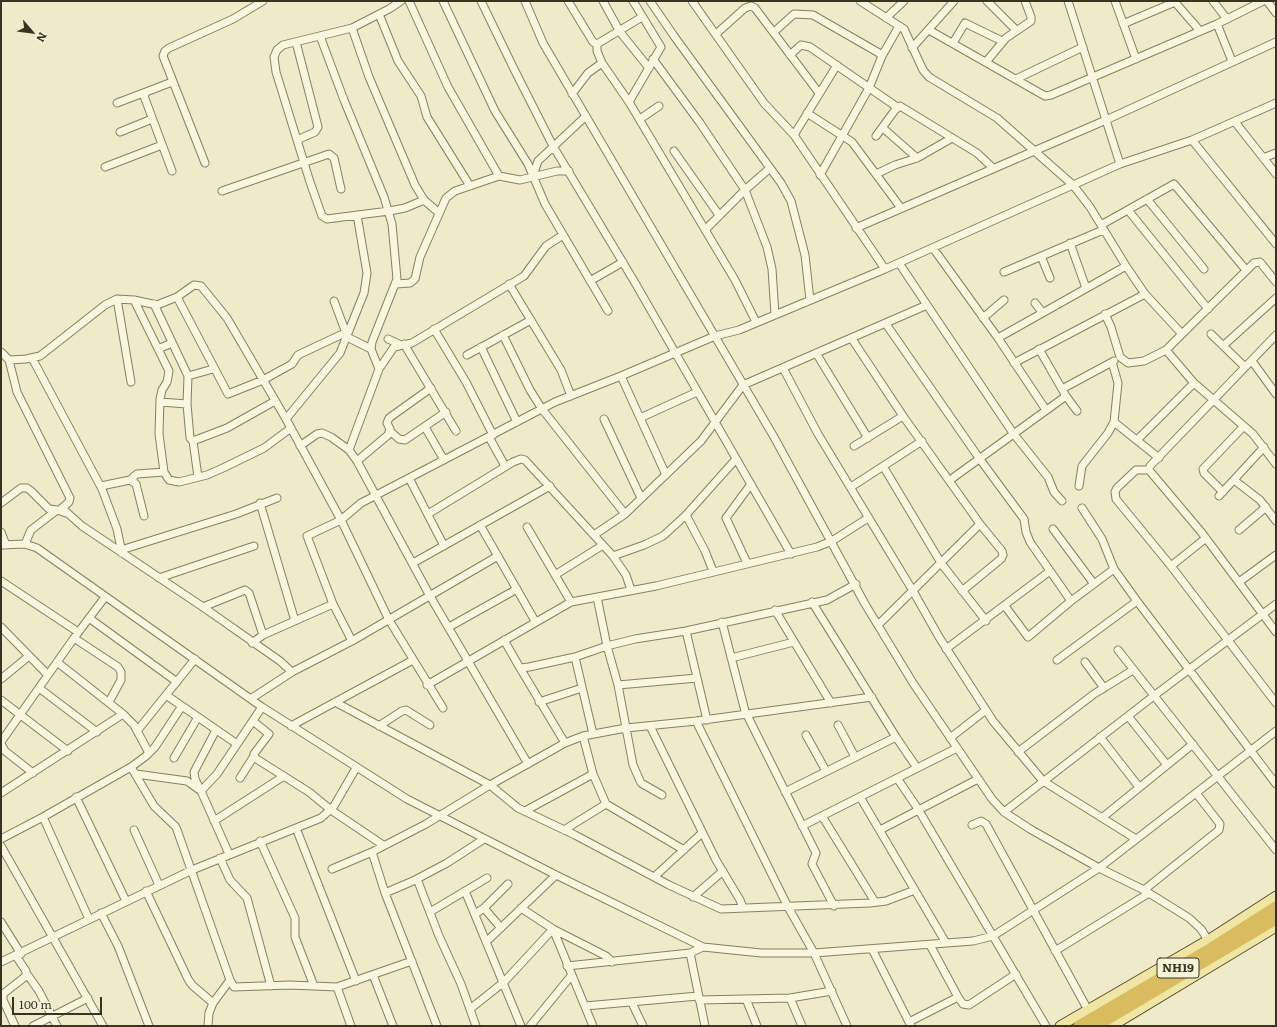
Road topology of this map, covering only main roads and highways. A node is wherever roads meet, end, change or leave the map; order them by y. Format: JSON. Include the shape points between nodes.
{"nodes":[{"id":1,"x":1276,"y":896,"type":"edge"},
{"id":2,"x":1276,"y":907,"type":"edge"},
{"id":3,"x":1276,"y":919,"type":"edge"},
{"id":4,"x":1276,"y":928,"type":"edge"},
{"id":5,"x":1060,"y":1026,"type":"edge"},
{"id":6,"x":1079,"y":1026,"type":"edge"},
{"id":7,"x":1096,"y":1026,"type":"edge"},
{"id":8,"x":1112,"y":1026,"type":"edge"}],
"edges":[{"from":1,"to":5,"type":"main road","via":[[1208,940]]},
{"from":2,"to":6,"type":"highway","number":"NH19"},
{"from":3,"to":7,"type":"highway","number":"NH19"},
{"from":4,"to":8,"type":"main road"}]}
